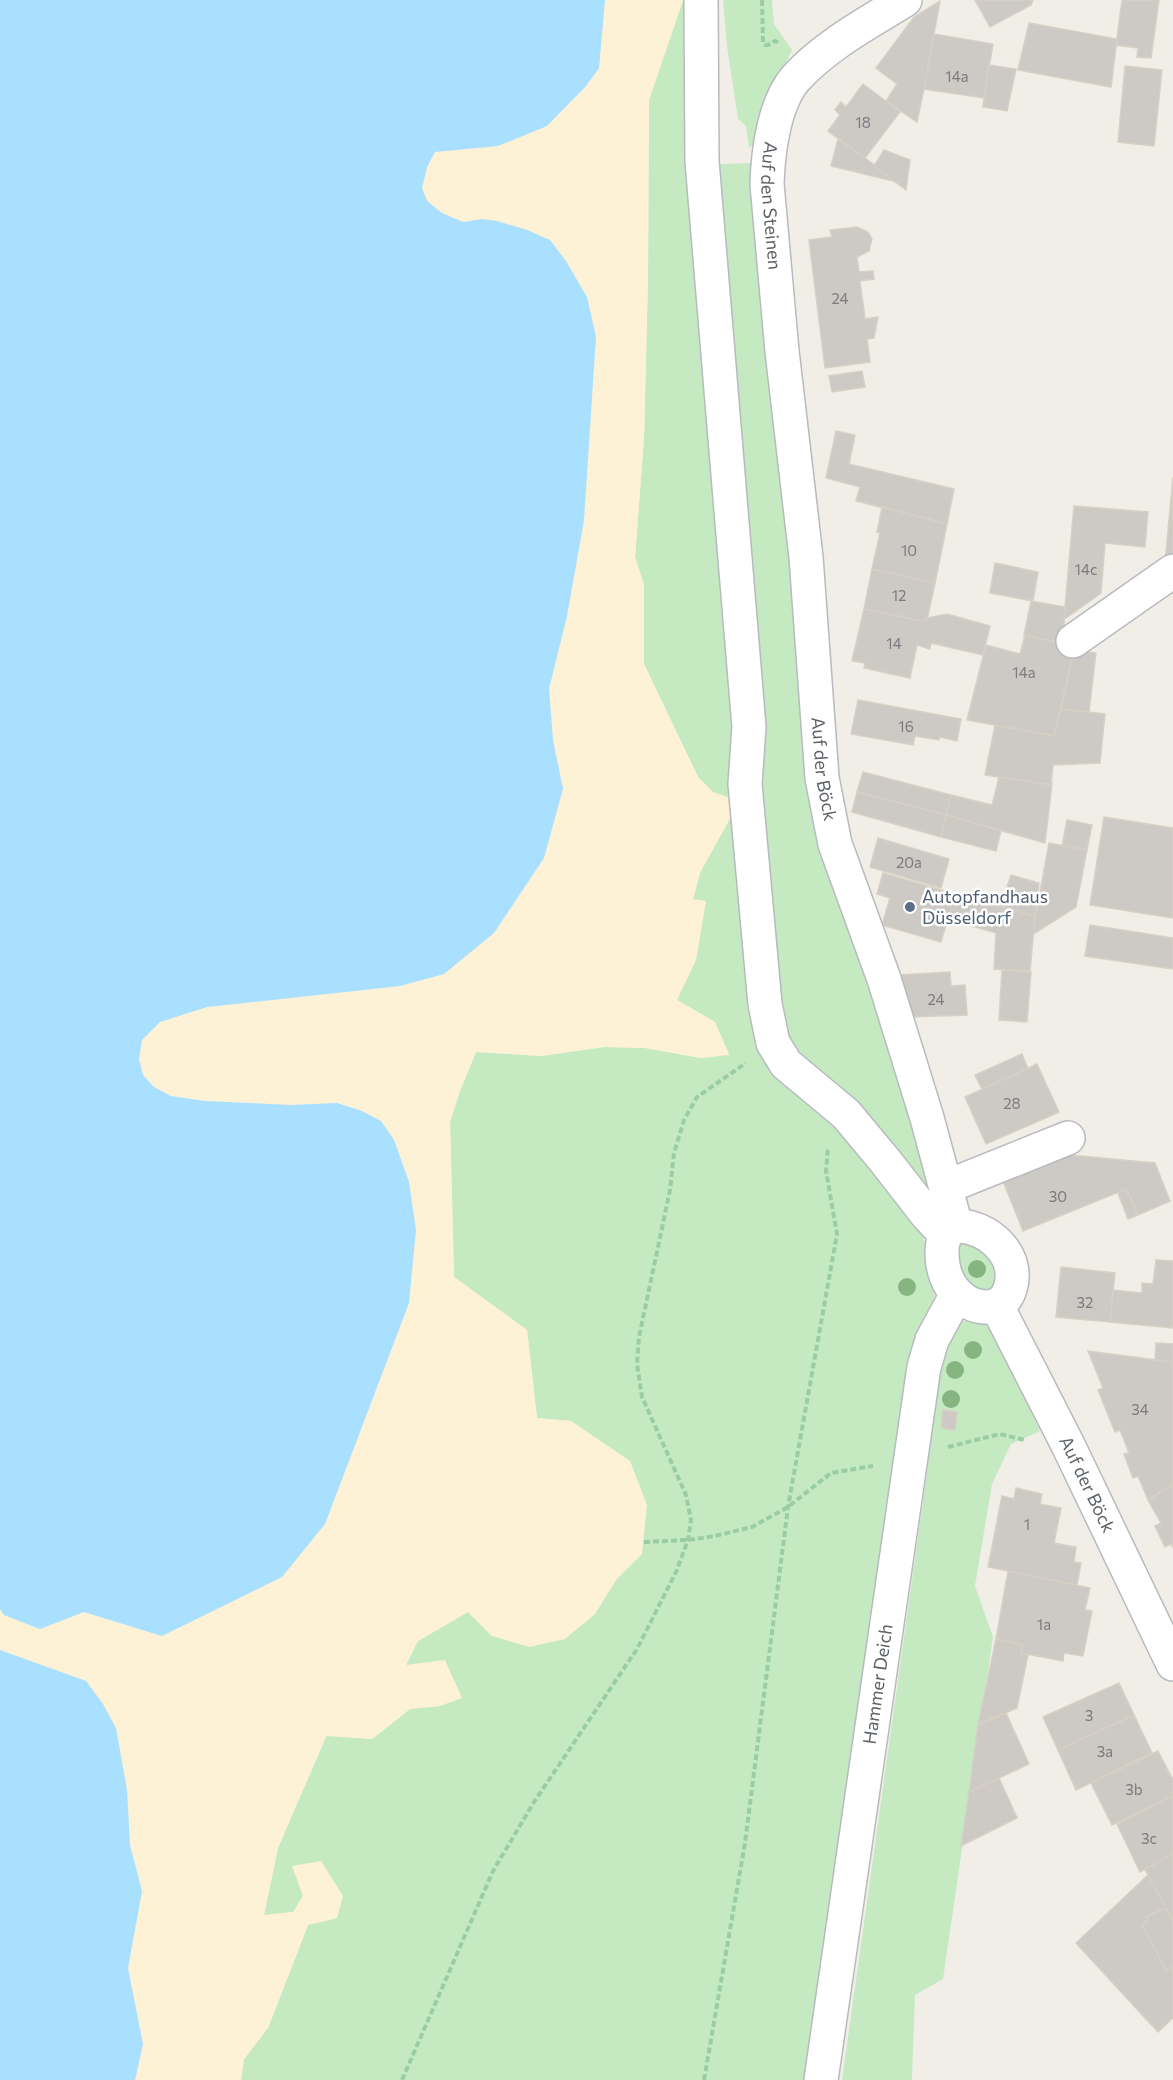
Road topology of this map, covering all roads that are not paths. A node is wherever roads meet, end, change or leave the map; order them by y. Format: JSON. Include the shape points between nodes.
{"nodes":[{"id":1,"x":701,"y":0,"type":"edge"},
{"id":2,"x":905,"y":0,"type":"edge"},
{"id":3,"x":776,"y":295,"type":"joint"},
{"id":4,"x":1173,"y":571,"type":"edge"},
{"id":5,"x":1073,"y":641,"type":"dead end"},
{"id":6,"x":1068,"y":1138,"type":"dead end"},
{"id":7,"x":946,"y":1187,"type":"junction"},
{"id":8,"x":950,"y":1230,"type":"junction"},
{"id":9,"x":957,"y":1294,"type":"junction"},
{"id":10,"x":997,"y":1306,"type":"junction"},
{"id":11,"x":1173,"y":1664,"type":"edge"},
{"id":12,"x":821,"y":2080,"type":"edge"}],
"edges":[{"from":1,"to":8,"type":"street","via":[[702,161],[749,727],[745,784],[765,1004],[773,1043],[786,1064],[846,1114],[928,1216]]},
{"from":2,"to":3,"type":"street","name":"Auf den Steinen","via":[[821,56],[795,79],[787,92],[767,162]]},
{"from":3,"to":7,"type":"street","name":"Auf der Böck","via":[[806,557],[822,778],[835,844],[884,979]]},
{"from":4,"to":5,"type":"street"},
{"from":6,"to":7,"type":"street"},
{"from":7,"to":8,"type":"street","name":"Auf der Böck"},
{"from":8,"to":9,"type":"street","name":"Auf der Böck","via":[[942,1264]]},
{"from":8,"to":10,"type":"street","via":[[973,1227],[984,1232],[1010,1260],[1013,1272],[1009,1294]]},
{"from":9,"to":10,"type":"street","via":[[969,1303]]},
{"from":9,"to":12,"type":"street","name":"Hammer Deich","via":[[932,1340],[924,1367]]},
{"from":10,"to":11,"type":"street","name":"Auf der Böck"}]}
